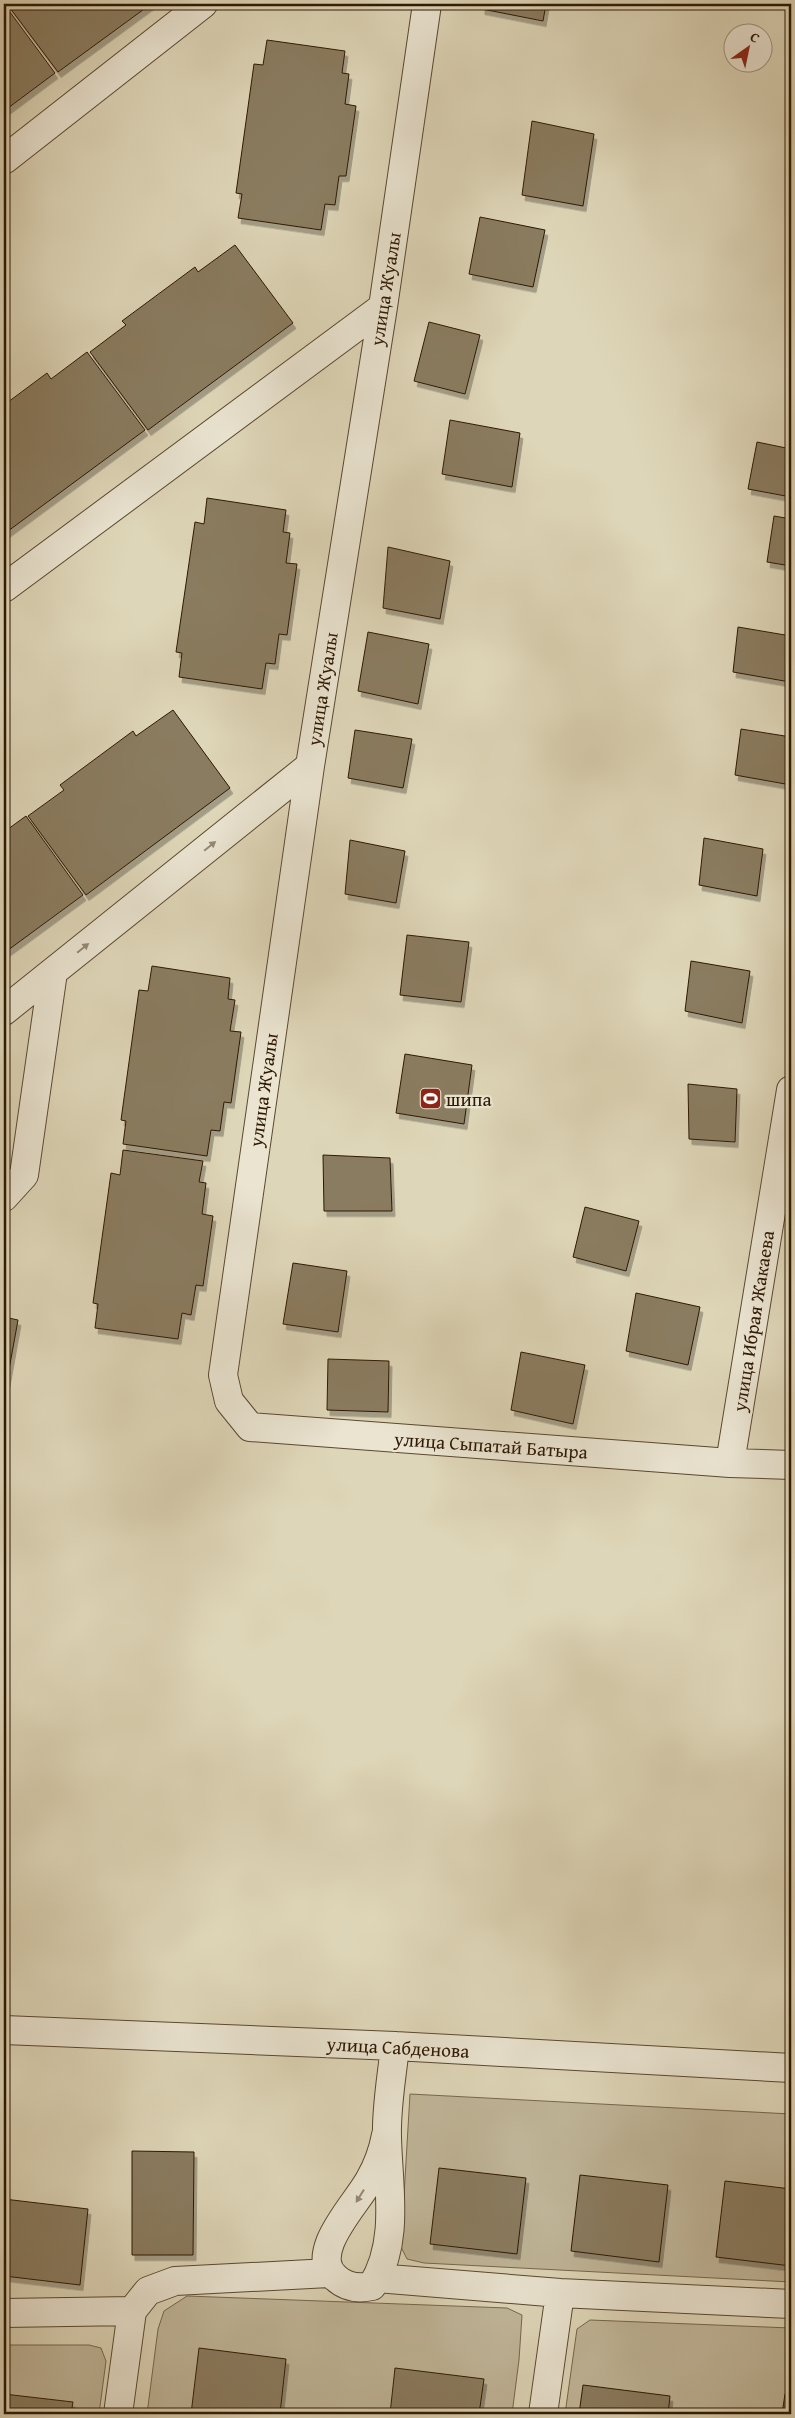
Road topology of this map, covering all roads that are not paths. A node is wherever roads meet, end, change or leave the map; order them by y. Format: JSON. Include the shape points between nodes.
{"nodes":[{"id":1,"x":203,"y":4,"type":"edge"},
{"id":2,"x":427,"y":4,"type":"edge"},
{"id":3,"x":4,"y":160,"type":"edge"},
{"id":4,"x":383,"y":307,"type":"junction"},
{"id":5,"x":4,"y":588,"type":"edge"},
{"id":6,"x":310,"y":766,"type":"junction"},
{"id":7,"x":53,"y":972,"type":"junction"},
{"id":8,"x":4,"y":1011,"type":"edge"},
{"id":9,"x":791,"y":1090,"type":"edge"},
{"id":10,"x":4,"y":1197,"type":"edge"},
{"id":11,"x":223,"y":1375,"type":"joint"},
{"id":12,"x":730,"y":1463,"type":"junction"},
{"id":13,"x":791,"y":1465,"type":"edge"},
{"id":14,"x":4,"y":2030,"type":"edge"},
{"id":15,"x":395,"y":2046,"type":"junction"},
{"id":16,"x":791,"y":2068,"type":"edge"},
{"id":17,"x":386,"y":2136,"type":"junction"},
{"id":18,"x":329,"y":2273,"type":"junction"},
{"id":19,"x":377,"y":2278,"type":"junction"},
{"id":20,"x":560,"y":2293,"type":"junction"},
{"id":21,"x":791,"y":2304,"type":"edge"},
{"id":22,"x":132,"y":2311,"type":"junction"},
{"id":23,"x":4,"y":2313,"type":"edge"},
{"id":24,"x":118,"y":2414,"type":"edge"},
{"id":25,"x":543,"y":2414,"type":"edge"}],
"edges":[{"from":1,"to":3,"type":"street"},
{"from":2,"to":4,"type":"street","name":"улица Жуалы"},
{"from":4,"to":5,"type":"street"},
{"from":4,"to":6,"type":"street","name":"улица Жуалы"},
{"from":7,"to":6,"type":"street","one_way":true},
{"from":6,"to":11,"type":"street","name":"улица Жуалы"},
{"from":7,"to":8,"type":"street"},
{"from":7,"to":10,"type":"street","via":[[24,1175]]},
{"from":9,"to":12,"type":"street","name":"улица Ибрая Жакаева"},
{"from":11,"to":12,"type":"street","name":"улица Сыпатай Батыра","via":[[229,1401],[250,1426]]},
{"from":12,"to":13,"type":"street","name":"улица Сыпатай Батыра"},
{"from":14,"to":15,"type":"street","name":"улица Сабденова"},
{"from":15,"to":16,"type":"street","name":"улица Сабденова"},
{"from":15,"to":17,"type":"street"},
{"from":17,"to":18,"type":"street","one_way":true,"via":[[371,2178],[330,2239],[325,2256]]},
{"from":17,"to":19,"type":"street","via":[[391,2211],[387,2250]]},
{"from":18,"to":19,"type":"street","via":[[340,2282],[358,2289],[372,2286]]},
{"from":18,"to":22,"type":"street","via":[[175,2282],[148,2291]]},
{"from":19,"to":20,"type":"street"},
{"from":20,"to":21,"type":"street"},
{"from":20,"to":25,"type":"street"},
{"from":22,"to":23,"type":"street"},
{"from":22,"to":24,"type":"street"}]}
